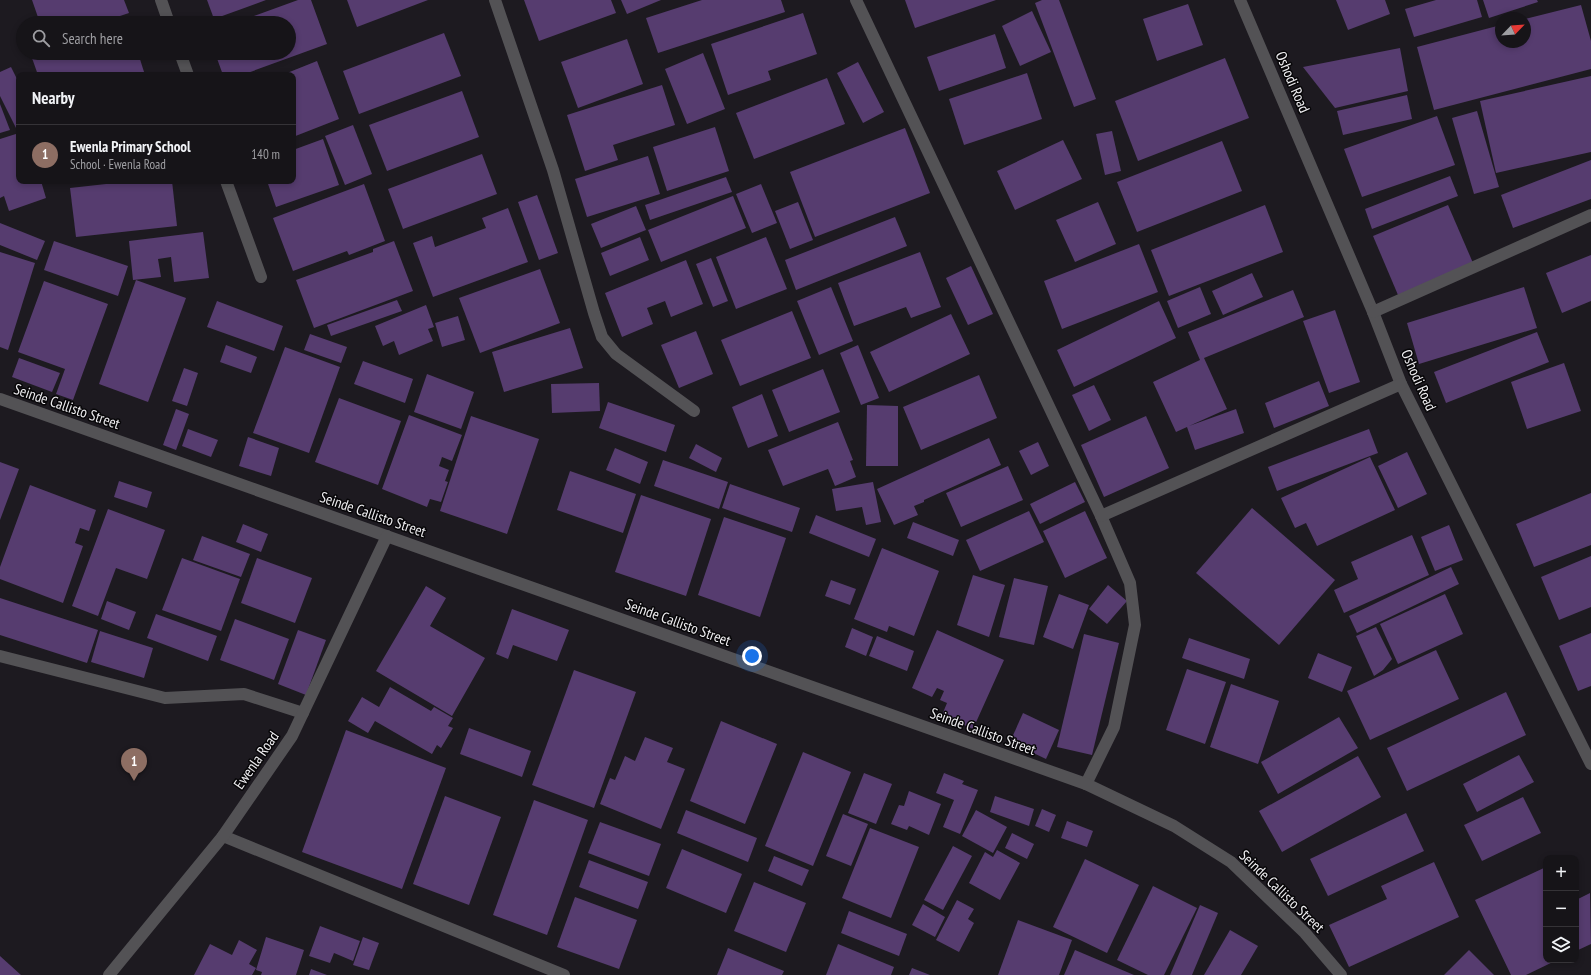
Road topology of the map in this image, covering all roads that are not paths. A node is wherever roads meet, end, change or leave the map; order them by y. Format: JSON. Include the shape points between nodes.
{"nodes":[{"id":1,"x":161,"y":0,"type":"edge"},
{"id":2,"x":495,"y":0,"type":"edge"},
{"id":3,"x":856,"y":0,"type":"edge"},
{"id":4,"x":1240,"y":0,"type":"edge"},
{"id":5,"x":167,"y":16,"type":"edge"},
{"id":6,"x":183,"y":60,"type":"edge"},
{"id":7,"x":187,"y":72,"type":"edge"},
{"id":8,"x":227,"y":184,"type":"edge"},
{"id":9,"x":1591,"y":215,"type":"edge"},
{"id":10,"x":261,"y":277,"type":"dead end"},
{"id":11,"x":1373,"y":312,"type":"junction"},
{"id":12,"x":1402,"y":384,"type":"junction"},
{"id":13,"x":0,"y":399,"type":"edge"},
{"id":14,"x":694,"y":411,"type":"dead end"},
{"id":15,"x":1101,"y":516,"type":"junction"},
{"id":16,"x":386,"y":536,"type":"junction"},
{"id":17,"x":0,"y":656,"type":"edge"},
{"id":18,"x":303,"y":713,"type":"junction"},
{"id":19,"x":1591,"y":764,"type":"edge"},
{"id":20,"x":1086,"y":784,"type":"junction"},
{"id":21,"x":223,"y":836,"type":"junction"},
{"id":22,"x":109,"y":975,"type":"edge"},
{"id":23,"x":564,"y":975,"type":"edge"},
{"id":24,"x":1341,"y":975,"type":"edge"}],
"edges":[{"from":1,"to":5,"type":"street"},
{"from":2,"to":14,"type":"street","via":[[553,170],[602,337],[616,354]]},
{"from":3,"to":15,"type":"street"},
{"from":4,"to":11,"type":"street","name":"Oshodi Road"},
{"from":6,"to":7,"type":"street"},
{"from":8,"to":10,"type":"street"},
{"from":9,"to":11,"type":"street"},
{"from":11,"to":12,"type":"street","name":"Oshodi Road"},
{"from":12,"to":15,"type":"street"},
{"from":12,"to":19,"type":"street","name":"Oshodi Road"},
{"from":13,"to":16,"type":"street","name":"Seinde Callisto Street"},
{"from":15,"to":20,"type":"street","via":[[1130,583],[1135,625],[1114,726]]},
{"from":16,"to":18,"type":"street","name":"Ewenla Road"},
{"from":16,"to":20,"type":"street","name":"Seinde Callisto Street"},
{"from":17,"to":18,"type":"street","via":[[165,698],[244,694]]},
{"from":18,"to":21,"type":"street","name":"Ewenla Road","via":[[292,736]]},
{"from":20,"to":24,"type":"street","name":"Seinde Callisto Street","via":[[1174,826],[1231,862],[1305,933]]},
{"from":21,"to":22,"type":"street","name":"Ewenla Road"},
{"from":21,"to":23,"type":"street"}]}
